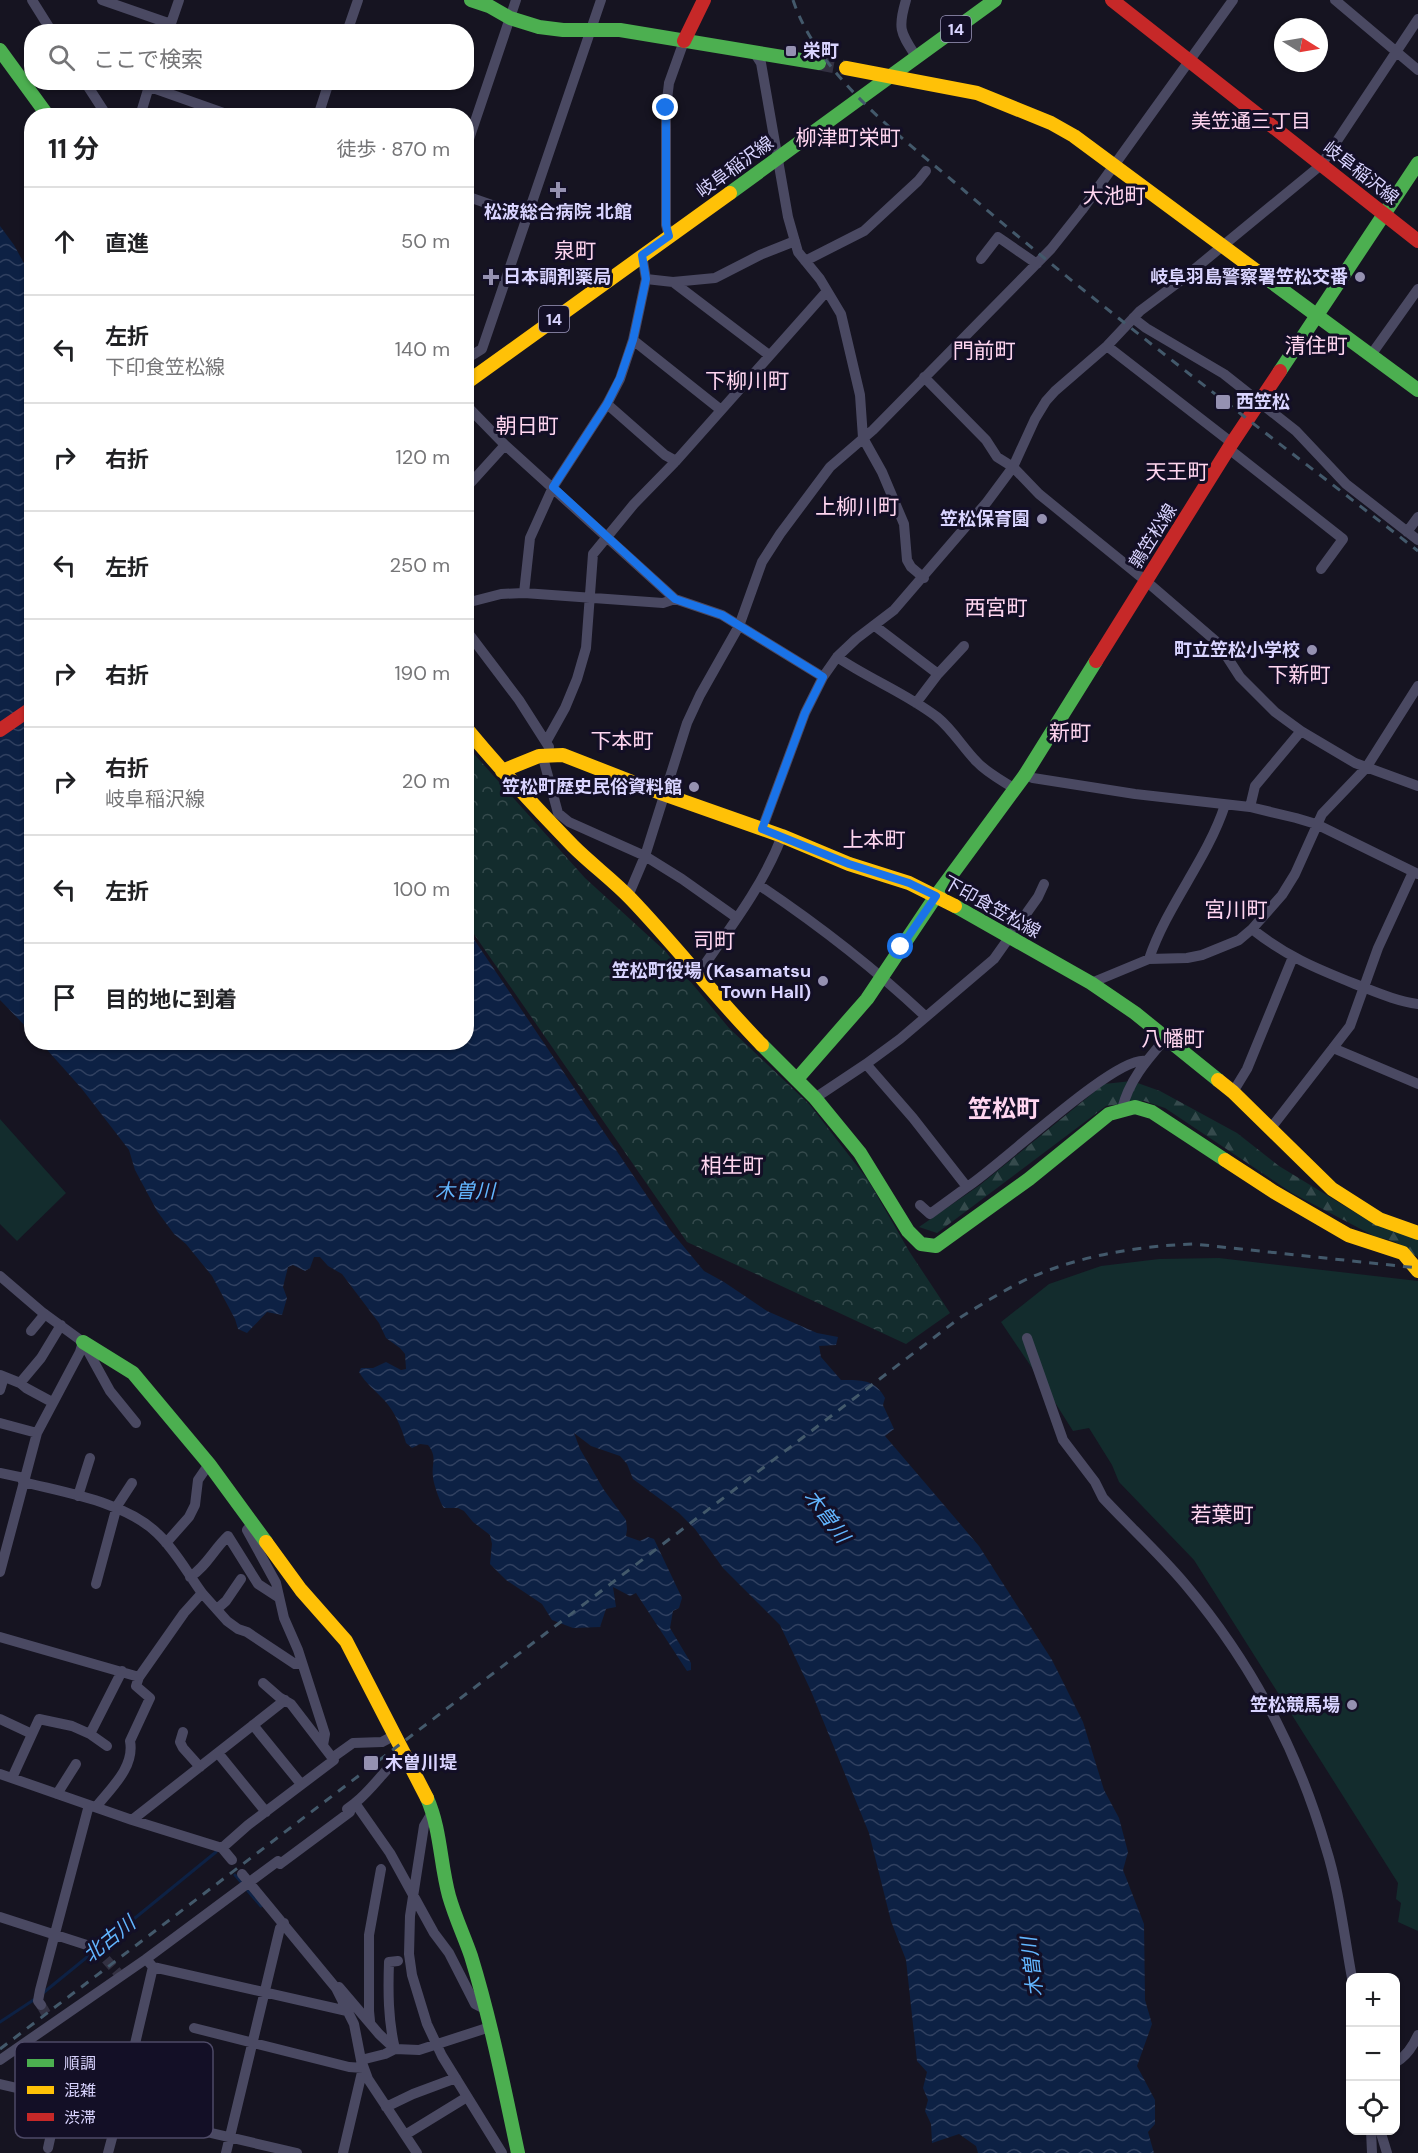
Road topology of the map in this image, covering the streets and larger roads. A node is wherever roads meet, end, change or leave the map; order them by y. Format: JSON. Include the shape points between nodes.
{"nodes":[{"id":1,"x":32,"y":0,"type":"edge"},
{"id":2,"x":102,"y":0,"type":"edge"},
{"id":3,"x":179,"y":0,"type":"edge"},
{"id":4,"x":358,"y":0,"type":"edge"},
{"id":5,"x":471,"y":0,"type":"edge"},
{"id":6,"x":516,"y":0,"type":"edge"},
{"id":7,"x":601,"y":0,"type":"edge"},
{"id":8,"x":704,"y":0,"type":"edge"},
{"id":9,"x":906,"y":0,"type":"edge"},
{"id":10,"x":995,"y":0,"type":"edge"},
{"id":11,"x":1112,"y":0,"type":"edge"},
{"id":12,"x":1233,"y":0,"type":"edge"},
{"id":13,"x":1335,"y":0,"type":"edge"},
{"id":14,"x":120,"y":3,"type":"edge"},
{"id":15,"x":510,"y":18,"type":"junction"},
{"id":16,"x":1418,"y":19,"type":"edge"},
{"id":17,"x":47,"y":24,"type":"edge"},
{"id":18,"x":161,"y":24,"type":"edge"},
{"id":19,"x":170,"y":24,"type":"edge"},
{"id":20,"x":350,"y":24,"type":"edge"},
{"id":21,"x":591,"y":29,"type":"junction"},
{"id":22,"x":684,"y":41,"type":"junction"},
{"id":23,"x":0,"y":50,"type":"edge"},
{"id":24,"x":1397,"y":51,"type":"junction"},
{"id":25,"x":754,"y":52,"type":"junction"},
{"id":26,"x":916,"y":58,"type":"junction"},
{"id":27,"x":1189,"y":61,"type":"junction"},
{"id":28,"x":819,"y":63,"type":"tunnel mouth"},
{"id":29,"x":846,"y":68,"type":"tunnel mouth"},
{"id":30,"x":1418,"y":70,"type":"edge"},
{"id":31,"x":892,"y":77,"type":"junction"},
{"id":32,"x":24,"y":83,"type":"edge"},
{"id":33,"x":29,"y":90,"type":"edge"},
{"id":34,"x":90,"y":90,"type":"edge"},
{"id":35,"x":148,"y":90,"type":"edge"},
{"id":36,"x":163,"y":90,"type":"edge"},
{"id":37,"x":326,"y":90,"type":"edge"},
{"id":38,"x":42,"y":108,"type":"edge"},
{"id":39,"x":102,"y":108,"type":"edge"},
{"id":40,"x":143,"y":108,"type":"edge"},
{"id":41,"x":211,"y":108,"type":"edge"},
{"id":42,"x":321,"y":108,"type":"edge"},
{"id":43,"x":474,"y":124,"type":"edge"},
{"id":44,"x":777,"y":159,"type":"junction"},
{"id":45,"x":1418,"y":163,"type":"edge"},
{"id":46,"x":1322,"y":165,"type":"junction"},
{"id":47,"x":1114,"y":166,"type":"junction"},
{"id":48,"x":926,"y":171,"type":"dead end"},
{"id":49,"x":474,"y":199,"type":"edge"},
{"id":50,"x":1384,"y":214,"type":"junction"},
{"id":51,"x":526,"y":217,"type":"junction"},
{"id":52,"x":669,"y":236,"type":"junction"},
{"id":53,"x":795,"y":241,"type":"junction"},
{"id":54,"x":1418,"y":241,"type":"edge"},
{"id":55,"x":1222,"y":246,"type":"junction"},
{"id":56,"x":642,"y":255,"type":"junction"},
{"id":57,"x":981,"y":259,"type":"dead end"},
{"id":58,"x":805,"y":261,"type":"junction"},
{"id":59,"x":1036,"y":264,"type":"junction"},
{"id":60,"x":646,"y":279,"type":"junction"},
{"id":61,"x":673,"y":282,"type":"junction"},
{"id":62,"x":1418,"y":289,"type":"edge"},
{"id":63,"x":827,"y":291,"type":"junction"},
{"id":64,"x":1316,"y":316,"type":"junction"},
{"id":65,"x":1133,"y":318,"type":"junction"},
{"id":66,"x":633,"y":340,"type":"junction"},
{"id":67,"x":1107,"y":346,"type":"junction"},
{"id":68,"x":474,"y":354,"type":"edge"},
{"id":69,"x":769,"y":355,"type":"junction"},
{"id":70,"x":1371,"y":355,"type":"junction"},
{"id":71,"x":474,"y":377,"type":"edge"},
{"id":72,"x":924,"y":377,"type":"junction"},
{"id":73,"x":1418,"y":390,"type":"edge"},
{"id":74,"x":1260,"y":402,"type":"junction"},
{"id":75,"x":607,"y":404,"type":"junction"},
{"id":76,"x":721,"y":410,"type":"junction"},
{"id":77,"x":474,"y":413,"type":"edge"},
{"id":78,"x":863,"y":438,"type":"junction"},
{"id":79,"x":505,"y":445,"type":"junction"},
{"id":80,"x":1230,"y":446,"type":"junction"},
{"id":81,"x":676,"y":461,"type":"junction"},
{"id":82,"x":1012,"y":467,"type":"junction"},
{"id":83,"x":474,"y":479,"type":"edge"},
{"id":84,"x":553,"y":487,"type":"junction"},
{"id":85,"x":1418,"y":517,"type":"edge"},
{"id":86,"x":1407,"y":532,"type":"junction"},
{"id":87,"x":606,"y":536,"type":"junction"},
{"id":88,"x":1418,"y":540,"type":"edge"},
{"id":89,"x":1321,"y":569,"type":"dead end"},
{"id":90,"x":924,"y":578,"type":"junction"},
{"id":91,"x":1146,"y":581,"type":"junction"},
{"id":92,"x":524,"y":593,"type":"junction"},
{"id":93,"x":591,"y":596,"type":"junction"},
{"id":94,"x":675,"y":599,"type":"junction"},
{"id":95,"x":474,"y":601,"type":"edge"},
{"id":96,"x":739,"y":626,"type":"junction"},
{"id":97,"x":875,"y":626,"type":"junction"},
{"id":98,"x":474,"y":641,"type":"edge"},
{"id":99,"x":964,"y":646,"type":"dead end"},
{"id":100,"x":837,"y":657,"type":"junction"},
{"id":101,"x":938,"y":674,"type":"junction"},
{"id":102,"x":823,"y":677,"type":"junction"},
{"id":103,"x":1418,"y":686,"type":"edge"},
{"id":104,"x":1413,"y":701,"type":"edge"},
{"id":105,"x":916,"y":703,"type":"junction"},
{"id":106,"x":24,"y":714,"type":"edge"},
{"id":107,"x":0,"y":730,"type":"edge"},
{"id":108,"x":1301,"y":731,"type":"junction"},
{"id":109,"x":474,"y":738,"type":"edge"},
{"id":110,"x":547,"y":750,"type":"junction"},
{"id":111,"x":1366,"y":768,"type":"junction"},
{"id":112,"x":502,"y":771,"type":"junction"},
{"id":113,"x":1025,"y":775,"type":"junction"},
{"id":114,"x":1418,"y":786,"type":"edge"},
{"id":115,"x":1015,"y":789,"type":"junction"},
{"id":116,"x":663,"y":794,"type":"junction"},
{"id":117,"x":1225,"y":805,"type":"junction"},
{"id":118,"x":1250,"y":807,"type":"junction"},
{"id":119,"x":1316,"y":824,"type":"junction"},
{"id":120,"x":762,"y":829,"type":"junction"},
{"id":121,"x":782,"y":836,"type":"junction"},
{"id":122,"x":645,"y":856,"type":"junction"},
{"id":123,"x":1416,"y":873,"type":"edge"},
{"id":124,"x":1044,"y":884,"type":"dead end"},
{"id":125,"x":759,"y":885,"type":"junction"},
{"id":126,"x":628,"y":896,"type":"junction"},
{"id":127,"x":936,"y":896,"type":"junction"},
{"id":128,"x":737,"y":918,"type":"junction"},
{"id":129,"x":1252,"y":929,"type":"junction"},
{"id":130,"x":1010,"y":937,"type":"junction"},
{"id":131,"x":1293,"y":957,"type":"junction"},
{"id":132,"x":1149,"y":960,"type":"junction"},
{"id":133,"x":696,"y":971,"type":"junction"},
{"id":134,"x":882,"y":979,"type":"junction"},
{"id":135,"x":1091,"y":983,"type":"junction"},
{"id":136,"x":1364,"y":987,"type":"junction"},
{"id":137,"x":1418,"y":1004,"type":"edge"},
{"id":138,"x":925,"y":1016,"type":"junction"},
{"id":139,"x":1166,"y":1038,"type":"junction"},
{"id":140,"x":1333,"y":1048,"type":"junction"},
{"id":141,"x":1145,"y":1061,"type":"junction"},
{"id":142,"x":866,"y":1064,"type":"junction"},
{"id":143,"x":797,"y":1079,"type":"junction"},
{"id":144,"x":1418,"y":1084,"type":"edge"},
{"id":145,"x":1233,"y":1092,"type":"junction"},
{"id":146,"x":815,"y":1098,"type":"junction"},
{"id":147,"x":1122,"y":1109,"type":"junction"},
{"id":148,"x":1271,"y":1128,"type":"junction"},
{"id":149,"x":968,"y":1186,"type":"junction"},
{"id":150,"x":920,"y":1204,"type":"dead end"},
{"id":151,"x":1418,"y":1233,"type":"edge"},
{"id":152,"x":1418,"y":1271,"type":"edge"},
{"id":153,"x":0,"y":1276,"type":"edge"},
{"id":154,"x":45,"y":1314,"type":"junction"},
{"id":155,"x":61,"y":1325,"type":"junction"},
{"id":156,"x":31,"y":1331,"type":"dead end"},
{"id":157,"x":1027,"y":1338,"type":"dead end"},
{"id":158,"x":83,"y":1342,"type":"junction"},
{"id":159,"x":2,"y":1376,"type":"edge"},
{"id":160,"x":20,"y":1383,"type":"junction"},
{"id":161,"x":0,"y":1390,"type":"edge"},
{"id":162,"x":52,"y":1402,"type":"junction"},
{"id":163,"x":0,"y":1423,"type":"edge"},
{"id":164,"x":136,"y":1423,"type":"dead end"},
{"id":165,"x":37,"y":1433,"type":"junction"},
{"id":166,"x":90,"y":1458,"type":"dead end"},
{"id":167,"x":208,"y":1464,"type":"junction"},
{"id":168,"x":0,"y":1473,"type":"edge"},
{"id":169,"x":23,"y":1480,"type":"junction"},
{"id":170,"x":132,"y":1483,"type":"dead end"},
{"id":171,"x":78,"y":1496,"type":"junction"},
{"id":172,"x":117,"y":1506,"type":"junction"},
{"id":173,"x":252,"y":1524,"type":"junction"},
{"id":174,"x":166,"y":1543,"type":"junction"},
{"id":175,"x":2,"y":1558,"type":"edge"},
{"id":176,"x":0,"y":1572,"type":"edge"},
{"id":177,"x":190,"y":1577,"type":"junction"},
{"id":178,"x":241,"y":1579,"type":"dead end"},
{"id":179,"x":96,"y":1584,"type":"dead end"},
{"id":180,"x":202,"y":1593,"type":"junction"},
{"id":181,"x":278,"y":1597,"type":"junction"},
{"id":182,"x":217,"y":1609,"type":"junction"},
{"id":183,"x":0,"y":1637,"type":"edge"},
{"id":184,"x":302,"y":1664,"type":"junction"},
{"id":185,"x":122,"y":1671,"type":"junction"},
{"id":186,"x":139,"y":1677,"type":"junction"},
{"id":187,"x":263,"y":1683,"type":"dead end"},
{"id":188,"x":285,"y":1700,"type":"junction"},
{"id":189,"x":0,"y":1719,"type":"edge"},
{"id":190,"x":253,"y":1725,"type":"junction"},
{"id":191,"x":183,"y":1732,"type":"dead end"},
{"id":192,"x":32,"y":1734,"type":"junction"},
{"id":193,"x":90,"y":1734,"type":"junction"},
{"id":194,"x":395,"y":1735,"type":"junction"},
{"id":195,"x":323,"y":1745,"type":"junction"},
{"id":196,"x":107,"y":1746,"type":"dead end"},
{"id":197,"x":405,"y":1752,"type":"junction"},
{"id":198,"x":218,"y":1753,"type":"junction"},
{"id":199,"x":332,"y":1758,"type":"junction"},
{"id":200,"x":76,"y":1764,"type":"dead end"},
{"id":201,"x":200,"y":1767,"type":"junction"},
{"id":202,"x":0,"y":1774,"type":"edge"},
{"id":203,"x":12,"y":1778,"type":"junction"},
{"id":204,"x":301,"y":1784,"type":"junction"},
{"id":205,"x":57,"y":1794,"type":"junction"},
{"id":206,"x":355,"y":1803,"type":"junction"},
{"id":207,"x":93,"y":1806,"type":"junction"},
{"id":208,"x":433,"y":1810,"type":"junction"},
{"id":209,"x":266,"y":1812,"type":"junction"},
{"id":210,"x":132,"y":1820,"type":"junction"},
{"id":211,"x":222,"y":1848,"type":"junction"},
{"id":212,"x":232,"y":1860,"type":"dead end"},
{"id":213,"x":381,"y":1869,"type":"dead end"},
{"id":214,"x":246,"y":1878,"type":"junction"},
{"id":215,"x":414,"y":1896,"type":"junction"},
{"id":216,"x":0,"y":1917,"type":"edge"},
{"id":217,"x":284,"y":1923,"type":"junction"},
{"id":218,"x":56,"y":1935,"type":"junction"},
{"id":219,"x":96,"y":1948,"type":"tunnel mouth"},
{"id":220,"x":398,"y":1961,"type":"dead end"},
{"id":221,"x":150,"y":1963,"type":"junction"},
{"id":222,"x":324,"y":1972,"type":"junction"},
{"id":223,"x":1351,"y":1973,"type":"edge"},
{"id":224,"x":265,"y":1992,"type":"junction"},
{"id":225,"x":39,"y":2003,"type":"tunnel mouth"},
{"id":226,"x":485,"y":2008,"type":"junction"},
{"id":227,"x":347,"y":2011,"type":"junction"},
{"id":228,"x":371,"y":2023,"type":"junction"},
{"id":229,"x":490,"y":2027,"type":"junction"},
{"id":230,"x":194,"y":2028,"type":"dead end"},
{"id":231,"x":1418,"y":2035,"type":"edge"},
{"id":232,"x":24,"y":2042,"type":"edge"},
{"id":233,"x":134,"y":2042,"type":"edge"},
{"id":234,"x":253,"y":2044,"type":"junction"},
{"id":235,"x":436,"y":2044,"type":"junction"},
{"id":236,"x":395,"y":2049,"type":"junction"},
{"id":237,"x":15,"y":2050,"type":"edge"},
{"id":238,"x":1400,"y":2060,"type":"edge"},
{"id":239,"x":1,"y":2062,"type":"edge"},
{"id":240,"x":362,"y":2064,"type":"junction"},
{"id":241,"x":456,"y":2078,"type":"junction"},
{"id":242,"x":0,"y":2084,"type":"edge"},
{"id":243,"x":15,"y":2088,"type":"edge"},
{"id":244,"x":467,"y":2097,"type":"junction"},
{"id":245,"x":386,"y":2107,"type":"junction"},
{"id":246,"x":213,"y":2134,"type":"edge"},
{"id":247,"x":405,"y":2135,"type":"junction"},
{"id":248,"x":1371,"y":2135,"type":"edge"},
{"id":249,"x":1382,"y":2135,"type":"edge"},
{"id":250,"x":50,"y":2138,"type":"edge"},
{"id":251,"x":112,"y":2138,"type":"edge"},
{"id":252,"x":229,"y":2138,"type":"junction"},
{"id":253,"x":48,"y":2148,"type":"dead end"},
{"id":254,"x":108,"y":2153,"type":"edge"},
{"id":255,"x":226,"y":2153,"type":"edge"},
{"id":256,"x":297,"y":2153,"type":"edge"},
{"id":257,"x":343,"y":2153,"type":"edge"},
{"id":258,"x":417,"y":2153,"type":"edge"},
{"id":259,"x":502,"y":2153,"type":"edge"},
{"id":260,"x":518,"y":2153,"type":"edge"},
{"id":261,"x":1372,"y":2153,"type":"edge"},
{"id":262,"x":1387,"y":2153,"type":"edge"}],
"edges":[{"from":1,"to":17,"type":"street"},
{"from":2,"to":14,"type":"street"},
{"from":3,"to":19,"type":"street"},
{"from":4,"to":20,"type":"street"},
{"from":5,"to":15,"type":"street"},
{"from":6,"to":15,"type":"street"},
{"from":7,"to":21,"type":"street"},
{"from":8,"to":22,"type":"street"},
{"from":9,"to":26,"type":"street","via":[[900,29]]},
{"from":10,"to":26,"type":"street","name":"岐阜稲沢線","number":"14"},
{"from":11,"to":27,"type":"street","name":"岐阜稲沢線"},
{"from":12,"to":27,"type":"street"},
{"from":13,"to":24,"type":"street"},
{"from":14,"to":18,"type":"street"},
{"from":15,"to":21,"type":"street","via":[[539,27]]},
{"from":15,"to":43,"type":"street"},
{"from":16,"to":24,"type":"street"},
{"from":21,"to":22,"type":"street"},
{"from":21,"to":51,"type":"street"},
{"from":22,"to":25,"type":"street"},
{"from":22,"to":52,"type":"street","via":[[669,82],[666,108]]},
{"from":23,"to":32,"type":"street"},
{"from":24,"to":30,"type":"street"},
{"from":24,"to":46,"type":"street"},
{"from":25,"to":28,"type":"street"},
{"from":25,"to":44,"type":"street","via":[[761,63]]},
{"from":26,"to":31,"type":"street","name":"岐阜稲沢線","number":"14"},
{"from":27,"to":46,"type":"street","name":"岐阜稲沢線"},
{"from":27,"to":47,"type":"street"},
{"from":29,"to":31,"type":"street"},
{"from":31,"to":44,"type":"street","name":"岐阜稲沢線","number":"14"},
{"from":31,"to":47,"type":"street","via":[[977,93],[1042,119],[1074,136]]},
{"from":33,"to":38,"type":"street"},
{"from":34,"to":39,"type":"street"},
{"from":35,"to":40,"type":"street"},
{"from":36,"to":41,"type":"street"},
{"from":37,"to":42,"type":"street"},
{"from":44,"to":52,"type":"street","name":"岐阜稲沢線","number":"14"},
{"from":44,"to":53,"type":"street"},
{"from":45,"to":50,"type":"street","name":"鶉笠松線"},
{"from":46,"to":50,"type":"street","name":"岐阜稲沢線"},
{"from":46,"to":55,"type":"street"},
{"from":47,"to":55,"type":"street"},
{"from":47,"to":59,"type":"street","via":[[1052,249]]},
{"from":48,"to":58,"type":"street","via":[[864,231]]},
{"from":49,"to":51,"type":"street"},
{"from":50,"to":54,"type":"street","name":"岐阜稲沢線"},
{"from":50,"to":64,"type":"street","name":"鶉笠松線"},
{"from":51,"to":68,"type":"street","via":[[482,349]]},
{"from":52,"to":56,"type":"street","name":"岐阜稲沢線","number":"14"},
{"from":53,"to":58,"type":"street"},
{"from":53,"to":61,"type":"street","via":[[715,278]]},
{"from":55,"to":64,"type":"street"},
{"from":55,"to":65,"type":"street"},
{"from":56,"to":60,"type":"street"},
{"from":56,"to":71,"type":"street","name":"岐阜稲沢線","number":"14"},
{"from":57,"to":59,"type":"street","via":[[998,237]]},
{"from":58,"to":63,"type":"street"},
{"from":59,"to":72,"type":"street"},
{"from":60,"to":61,"type":"street"},
{"from":60,"to":66,"type":"street"},
{"from":61,"to":69,"type":"street"},
{"from":62,"to":70,"type":"street"},
{"from":63,"to":69,"type":"street"},
{"from":63,"to":78,"type":"street","via":[[841,314],[848,340],[860,395]]},
{"from":64,"to":70,"type":"street"},
{"from":64,"to":74,"type":"street","name":"鶉笠松線"},
{"from":65,"to":67,"type":"street"},
{"from":65,"to":74,"type":"street","via":[[1224,374]]},
{"from":66,"to":75,"type":"street"},
{"from":66,"to":76,"type":"street"},
{"from":67,"to":80,"type":"street"},
{"from":67,"to":82,"type":"street","via":[[1046,400]]},
{"from":69,"to":76,"type":"street"},
{"from":70,"to":73,"type":"street"},
{"from":72,"to":78,"type":"street"},
{"from":72,"to":82,"type":"street","via":[[986,440],[997,457]]},
{"from":74,"to":80,"type":"street","name":"鶉笠松線"},
{"from":74,"to":86,"type":"street","via":[[1296,431],[1346,484]]},
{"from":75,"to":81,"type":"street","via":[[664,455]]},
{"from":75,"to":84,"type":"street"},
{"from":76,"to":81,"type":"street"},
{"from":77,"to":79,"type":"street"},
{"from":78,"to":90,"type":"street","via":[[904,524],[907,560]]},
{"from":78,"to":96,"type":"street","via":[[830,467],[780,534],[762,562]]},
{"from":79,"to":83,"type":"street"},
{"from":79,"to":84,"type":"street"},
{"from":80,"to":89,"type":"street","via":[[1342,539]]},
{"from":80,"to":91,"type":"street","name":"鶉笠松線"},
{"from":81,"to":87,"type":"street"},
{"from":82,"to":90,"type":"street"},
{"from":82,"to":91,"type":"street","via":[[1039,494]]},
{"from":84,"to":87,"type":"street"},
{"from":84,"to":92,"type":"street","via":[[530,538]]},
{"from":85,"to":86,"type":"street"},
{"from":86,"to":88,"type":"street"},
{"from":87,"to":93,"type":"street","via":[[593,554]]},
{"from":87,"to":94,"type":"street"},
{"from":90,"to":97,"type":"street"},
{"from":91,"to":108,"type":"street","via":[[1218,643],[1240,677],[1275,712]]},
{"from":91,"to":113,"type":"street","name":"鶉笠松線"},
{"from":92,"to":93,"type":"street"},
{"from":92,"to":95,"type":"street"},
{"from":93,"to":94,"type":"street","via":[[663,603]]},
{"from":93,"to":110,"type":"street","via":[[586,648]]},
{"from":94,"to":96,"type":"street","via":[[722,615]]},
{"from":96,"to":102,"type":"street"},
{"from":96,"to":116,"type":"street","via":[[687,723]]},
{"from":97,"to":100,"type":"street"},
{"from":97,"to":101,"type":"street"},
{"from":98,"to":110,"type":"street","via":[[519,700]]},
{"from":99,"to":101,"type":"street"},
{"from":100,"to":102,"type":"street"},
{"from":100,"to":105,"type":"street"},
{"from":101,"to":105,"type":"street"},
{"from":102,"to":120,"type":"street","via":[[805,713]]},
{"from":103,"to":104,"type":"street"},
{"from":104,"to":111,"type":"street"},
{"from":105,"to":115,"type":"street","via":[[938,718],[978,764]]},
{"from":106,"to":107,"type":"street"},
{"from":108,"to":111,"type":"street"},
{"from":108,"to":118,"type":"street","via":[[1255,786]]},
{"from":109,"to":112,"type":"street"},
{"from":110,"to":112,"type":"street"},
{"from":110,"to":116,"type":"street","name":"下印食笠松線"},
{"from":110,"to":122,"type":"street","via":[[558,813],[569,822]]},
{"from":111,"to":114,"type":"street"},
{"from":111,"to":119,"type":"street"},
{"from":112,"to":126,"type":"street","via":[[574,848]]},
{"from":113,"to":115,"type":"street","name":"鶉笠松線"},
{"from":113,"to":117,"type":"street"},
{"from":115,"to":127,"type":"street","name":"鶉笠松線"},
{"from":116,"to":120,"type":"street","name":"下印食笠松線"},
{"from":116,"to":122,"type":"street"},
{"from":117,"to":118,"type":"street"},
{"from":117,"to":132,"type":"street"},
{"from":118,"to":119,"type":"street"},
{"from":119,"to":123,"type":"street"},
{"from":119,"to":129,"type":"street","via":[[1295,874]]},
{"from":120,"to":121,"type":"street","name":"下印食笠松線"},
{"from":121,"to":125,"type":"street"},
{"from":121,"to":127,"type":"street","name":"下印食笠松線"},
{"from":122,"to":126,"type":"street"},
{"from":122,"to":128,"type":"street"},
{"from":123,"to":136,"type":"street","via":[[1378,948]]},
{"from":124,"to":130,"type":"street"},
{"from":125,"to":128,"type":"street"},
{"from":125,"to":134,"type":"street"},
{"from":126,"to":133,"type":"street"},
{"from":127,"to":130,"type":"street","name":"下印食笠松線"},
{"from":127,"to":134,"type":"street","name":"鶉笠松線"},
{"from":128,"to":133,"type":"street"},
{"from":129,"to":131,"type":"street"},
{"from":129,"to":132,"type":"street","via":[[1225,947],[1202,955]]},
{"from":130,"to":135,"type":"street","name":"下印食笠松線"},
{"from":130,"to":138,"type":"street","via":[[994,959]]},
{"from":131,"to":136,"type":"street"},
{"from":131,"to":145,"type":"street","via":[[1247,1069]]},
{"from":132,"to":135,"type":"street"},
{"from":133,"to":143,"type":"street","via":[[731,1013]]},
{"from":134,"to":138,"type":"street"},
{"from":134,"to":143,"type":"street","name":"鶉笠松線"},
{"from":135,"to":139,"type":"street","name":"下印食笠松線"},
{"from":136,"to":137,"type":"street"},
{"from":136,"to":140,"type":"street","via":[[1350,1026]]},
{"from":138,"to":142,"type":"street"},
{"from":139,"to":141,"type":"street"},
{"from":139,"to":145,"type":"street","name":"下印食笠松線"},
{"from":140,"to":144,"type":"street"},
{"from":140,"to":148,"type":"street"},
{"from":141,"to":147,"type":"street","via":[[1130,1083]]},
{"from":141,"to":149,"type":"street","via":[[1125,1065],[1076,1098]]},
{"from":142,"to":146,"type":"street"},
{"from":142,"to":149,"type":"street"},
{"from":143,"to":146,"type":"street"},
{"from":145,"to":148,"type":"street","name":"下印食笠松線"},
{"from":146,"to":147,"type":"street","via":[[860,1153],[908,1231],[928,1246],[936,1246],[1029,1179],[1098,1121]]},
{"from":147,"to":152,"type":"street","via":[[1135,1107],[1152,1112],[1348,1235],[1403,1253]]},
{"from":148,"to":151,"type":"street","name":"下印食笠松線","via":[[1332,1189],[1379,1219]]},
{"from":149,"to":150,"type":"street","via":[[930,1214]]},
{"from":153,"to":154,"type":"street"},
{"from":154,"to":155,"type":"street"},
{"from":154,"to":156,"type":"street"},
{"from":155,"to":158,"type":"street"},
{"from":155,"to":160,"type":"street"},
{"from":157,"to":223,"type":"street","via":[[1063,1440],[1103,1498],[1184,1582],[1216,1624],[1253,1677],[1292,1753],[1327,1850]]},
{"from":158,"to":162,"type":"street"},
{"from":158,"to":164,"type":"street","via":[[110,1391]]},
{"from":158,"to":167,"type":"street","via":[[133,1373]]},
{"from":159,"to":160,"type":"street"},
{"from":159,"to":161,"type":"street"},
{"from":160,"to":162,"type":"street"},
{"from":162,"to":165,"type":"street"},
{"from":163,"to":165,"type":"street"},
{"from":165,"to":169,"type":"street"},
{"from":166,"to":171,"type":"street"},
{"from":167,"to":173,"type":"street"},
{"from":167,"to":174,"type":"street","via":[[198,1480],[189,1517]]},
{"from":168,"to":169,"type":"street"},
{"from":169,"to":171,"type":"street"},
{"from":169,"to":175,"type":"street"},
{"from":170,"to":172,"type":"street"},
{"from":171,"to":172,"type":"street"},
{"from":172,"to":174,"type":"street","via":[[157,1532]]},
{"from":172,"to":179,"type":"street"},
{"from":173,"to":181,"type":"street","via":[[247,1530],[276,1583]]},
{"from":173,"to":194,"type":"street","via":[[301,1590],[346,1641]]},
{"from":174,"to":177,"type":"street"},
{"from":175,"to":176,"type":"street"},
{"from":177,"to":180,"type":"street"},
{"from":177,"to":181,"type":"street","via":[[201,1570],[228,1536],[258,1584]]},
{"from":178,"to":182,"type":"street"},
{"from":180,"to":182,"type":"street"},
{"from":180,"to":186,"type":"street"},
{"from":181,"to":184,"type":"street"},
{"from":182,"to":184,"type":"street","via":[[238,1629],[295,1664]]},
{"from":183,"to":185,"type":"street"},
{"from":184,"to":195,"type":"street","via":[[325,1734]]},
{"from":185,"to":186,"type":"street"},
{"from":185,"to":193,"type":"street"},
{"from":186,"to":207,"type":"street","via":[[136,1686],[150,1698],[130,1741],[122,1777]]},
{"from":187,"to":188,"type":"street"},
{"from":188,"to":190,"type":"street"},
{"from":188,"to":195,"type":"street"},
{"from":189,"to":192,"type":"street"},
{"from":190,"to":198,"type":"street"},
{"from":190,"to":204,"type":"street"},
{"from":191,"to":201,"type":"street","via":[[180,1742]]},
{"from":192,"to":193,"type":"street","via":[[39,1719]]},
{"from":192,"to":203,"type":"street"},
{"from":193,"to":196,"type":"street"},
{"from":194,"to":197,"type":"street"},
{"from":194,"to":199,"type":"street","via":[[382,1742],[353,1743]]},
{"from":195,"to":199,"type":"street"},
{"from":197,"to":206,"type":"street"},
{"from":197,"to":208,"type":"street"},
{"from":198,"to":201,"type":"street"},
{"from":198,"to":209,"type":"street"},
{"from":199,"to":204,"type":"street"},
{"from":200,"to":205,"type":"street"},
{"from":201,"to":210,"type":"street"},
{"from":202,"to":203,"type":"street"},
{"from":203,"to":205,"type":"street"},
{"from":204,"to":209,"type":"street"},
{"from":205,"to":207,"type":"street"},
{"from":206,"to":214,"type":"street","via":[[347,1809],[350,1812],[280,1864]]},
{"from":206,"to":215,"type":"street"},
{"from":207,"to":210,"type":"street"},
{"from":207,"to":218,"type":"street"},
{"from":208,"to":215,"type":"street","via":[[424,1826]]},
{"from":208,"to":226,"type":"street","via":[[448,1893]]},
{"from":209,"to":211,"type":"street"},
{"from":210,"to":211,"type":"street"},
{"from":211,"to":212,"type":"street"},
{"from":213,"to":228,"type":"street","via":[[369,1935]]},
{"from":214,"to":217,"type":"street"},
{"from":214,"to":221,"type":"street"},
{"from":215,"to":226,"type":"street","via":[[475,2004]]},
{"from":215,"to":235,"type":"street","via":[[411,1975]]},
{"from":216,"to":218,"type":"street"},
{"from":217,"to":222,"type":"street"},
{"from":217,"to":224,"type":"street"},
{"from":218,"to":219,"type":"street"},
{"from":218,"to":225,"type":"street"},
{"from":220,"to":236,"type":"street","via":[[389,1962],[388,1980]]},
{"from":221,"to":224,"type":"street"},
{"from":221,"to":232,"type":"street","via":[[120,1975],[50,2019]]},
{"from":221,"to":233,"type":"street"},
{"from":222,"to":227,"type":"street"},
{"from":222,"to":228,"type":"street"},
{"from":224,"to":227,"type":"street"},
{"from":224,"to":234,"type":"street"},
{"from":226,"to":229,"type":"street"},
{"from":227,"to":240,"type":"street","via":[[354,2024]]},
{"from":228,"to":236,"type":"street"},
{"from":229,"to":235,"type":"street"},
{"from":229,"to":260,"type":"street"},
{"from":230,"to":234,"type":"street"},
{"from":231,"to":238,"type":"street"},
{"from":234,"to":240,"type":"street","via":[[349,2067]]},
{"from":234,"to":252,"type":"street"},
{"from":235,"to":236,"type":"street","via":[[419,2050]]},
{"from":235,"to":241,"type":"street"},
{"from":236,"to":240,"type":"street"},
{"from":237,"to":239,"type":"street"},
{"from":240,"to":245,"type":"street"},
{"from":240,"to":257,"type":"street"},
{"from":241,"to":244,"type":"street"},
{"from":241,"to":245,"type":"street"},
{"from":242,"to":243,"type":"street"},
{"from":244,"to":247,"type":"street"},
{"from":244,"to":259,"type":"street"},
{"from":245,"to":247,"type":"street"},
{"from":246,"to":252,"type":"street"},
{"from":247,"to":258,"type":"street"},
{"from":248,"to":261,"type":"street"},
{"from":249,"to":262,"type":"street"},
{"from":250,"to":253,"type":"street"},
{"from":251,"to":254,"type":"street"},
{"from":252,"to":255,"type":"street"},
{"from":252,"to":256,"type":"street"}]}
